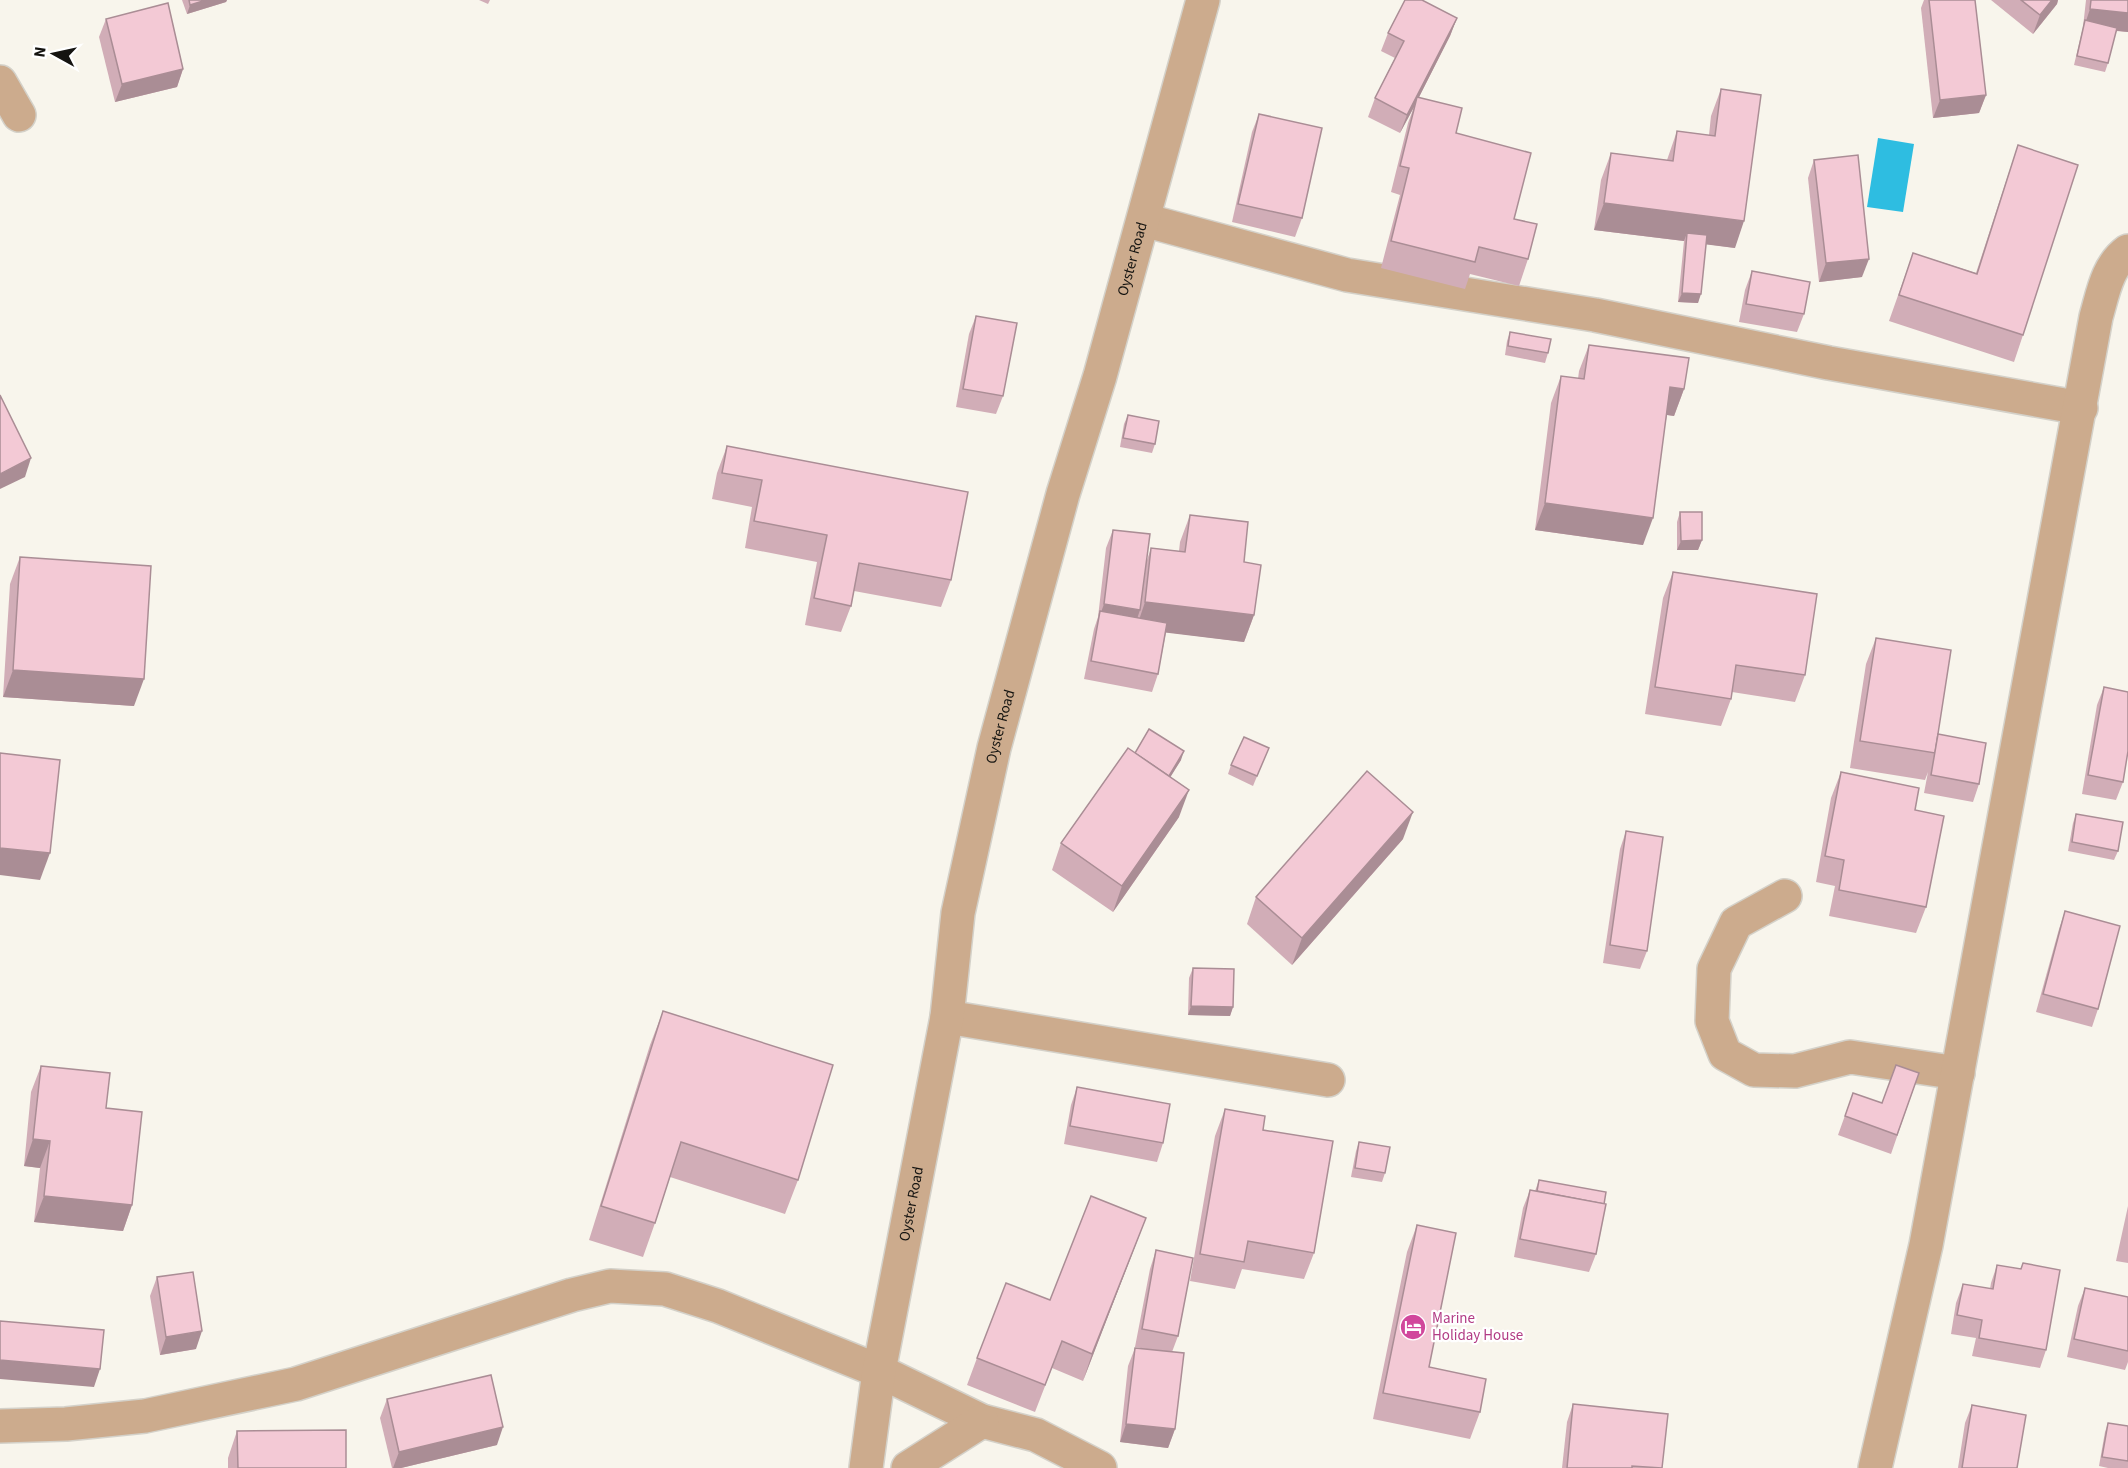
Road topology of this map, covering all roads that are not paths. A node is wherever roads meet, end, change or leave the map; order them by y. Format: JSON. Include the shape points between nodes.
{"nodes":[{"id":1,"x":1203,"y":0,"type":"edge"},
{"id":2,"x":0,"y":82,"type":"edge"},
{"id":3,"x":19,"y":115,"type":"dead end"},
{"id":4,"x":1144,"y":220,"type":"junction"},
{"id":5,"x":2128,"y":250,"type":"edge"},
{"id":6,"x":2081,"y":408,"type":"junction"},
{"id":7,"x":1785,"y":896,"type":"dead end"},
{"id":8,"x":947,"y":1017,"type":"junction"},
{"id":9,"x":1958,"y":1073,"type":"junction"},
{"id":10,"x":1328,"y":1080,"type":"dead end"},
{"id":11,"x":879,"y":1371,"type":"junction"},
{"id":12,"x":982,"y":1421,"type":"junction"},
{"id":13,"x":0,"y":1426,"type":"edge"},
{"id":14,"x":866,"y":1468,"type":"edge"},
{"id":15,"x":908,"y":1468,"type":"edge"},
{"id":16,"x":1100,"y":1468,"type":"edge"},
{"id":17,"x":1875,"y":1468,"type":"edge"}],
"edges":[{"from":1,"to":4,"type":"street","name":"Oyster Road"},
{"from":2,"to":3,"type":"street"},
{"from":4,"to":6,"type":"street","via":[[1347,275],[1595,315],[1829,363]]},
{"from":4,"to":8,"type":"street","name":"Oyster Road","via":[[1063,494],[994,748],[958,913]]},
{"from":5,"to":6,"type":"street","via":[[2107,278],[2096,316]]},
{"from":6,"to":9,"type":"street"},
{"from":7,"to":9,"type":"street","via":[[1736,923],[1714,969],[1712,1021],[1725,1054],[1754,1071],[1795,1071],[1850,1057]]},
{"from":8,"to":10,"type":"street"},
{"from":8,"to":11,"type":"street","name":"Oyster Road"},
{"from":9,"to":17,"type":"street","via":[[1926,1245]]},
{"from":11,"to":12,"type":"street"},
{"from":11,"to":13,"type":"street","via":[[718,1306],[665,1289],[610,1286],[296,1384],[145,1416]]},
{"from":11,"to":14,"type":"street","name":"Oyster Road"},
{"from":12,"to":15,"type":"street"},
{"from":12,"to":16,"type":"street","via":[[1036,1435]]}]}
